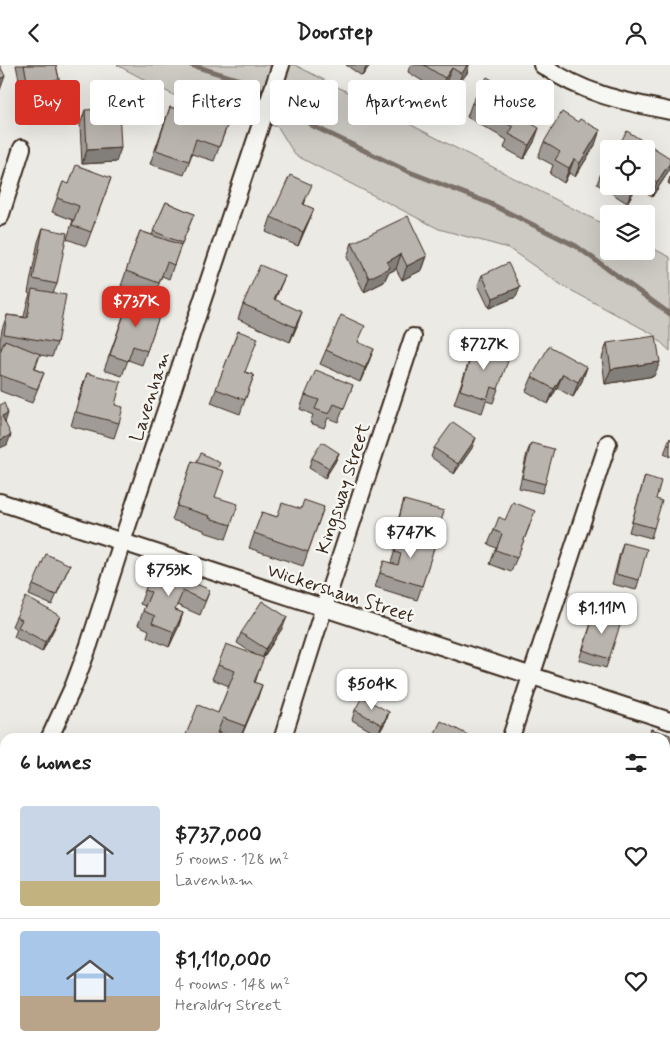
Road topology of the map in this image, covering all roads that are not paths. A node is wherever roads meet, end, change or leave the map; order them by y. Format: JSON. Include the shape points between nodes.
{"nodes":[{"id":1,"x":542,"y":65,"type":"edge"},
{"id":2,"x":281,"y":66,"type":"edge"},
{"id":3,"x":670,"y":111,"type":"edge"},
{"id":4,"x":22,"y":148,"type":"dead end"},
{"id":5,"x":0,"y":217,"type":"edge"},
{"id":6,"x":414,"y":337,"type":"dead end"},
{"id":7,"x":608,"y":443,"type":"dead end"},
{"id":8,"x":0,"y":502,"type":"edge"},
{"id":9,"x":122,"y":542,"type":"junction"},
{"id":10,"x":324,"y":607,"type":"junction"},
{"id":11,"x":531,"y":675,"type":"junction"},
{"id":12,"x":670,"y":721,"type":"edge"},
{"id":13,"x":52,"y":733,"type":"edge"},
{"id":14,"x":284,"y":733,"type":"edge"},
{"id":15,"x":512,"y":733,"type":"edge"}],
"edges":[{"from":1,"to":3,"type":"street","via":[[597,94]]},
{"from":2,"to":9,"type":"street","name":"Lavenham"},
{"from":4,"to":5,"type":"street"},
{"from":6,"to":10,"type":"street","name":"Kingsway Street"},
{"from":7,"to":11,"type":"street"},
{"from":8,"to":9,"type":"street","name":"Wickersham Street"},
{"from":9,"to":10,"type":"street","name":"Wickersham Street"},
{"from":9,"to":13,"type":"street","name":"Lavenham","via":[[89,645]]},
{"from":10,"to":11,"type":"street","name":"Wickersham Street"},
{"from":10,"to":14,"type":"street","name":"Kingsway Street"},
{"from":11,"to":12,"type":"street","name":"Wickersham Street"},
{"from":11,"to":15,"type":"street"}]}
